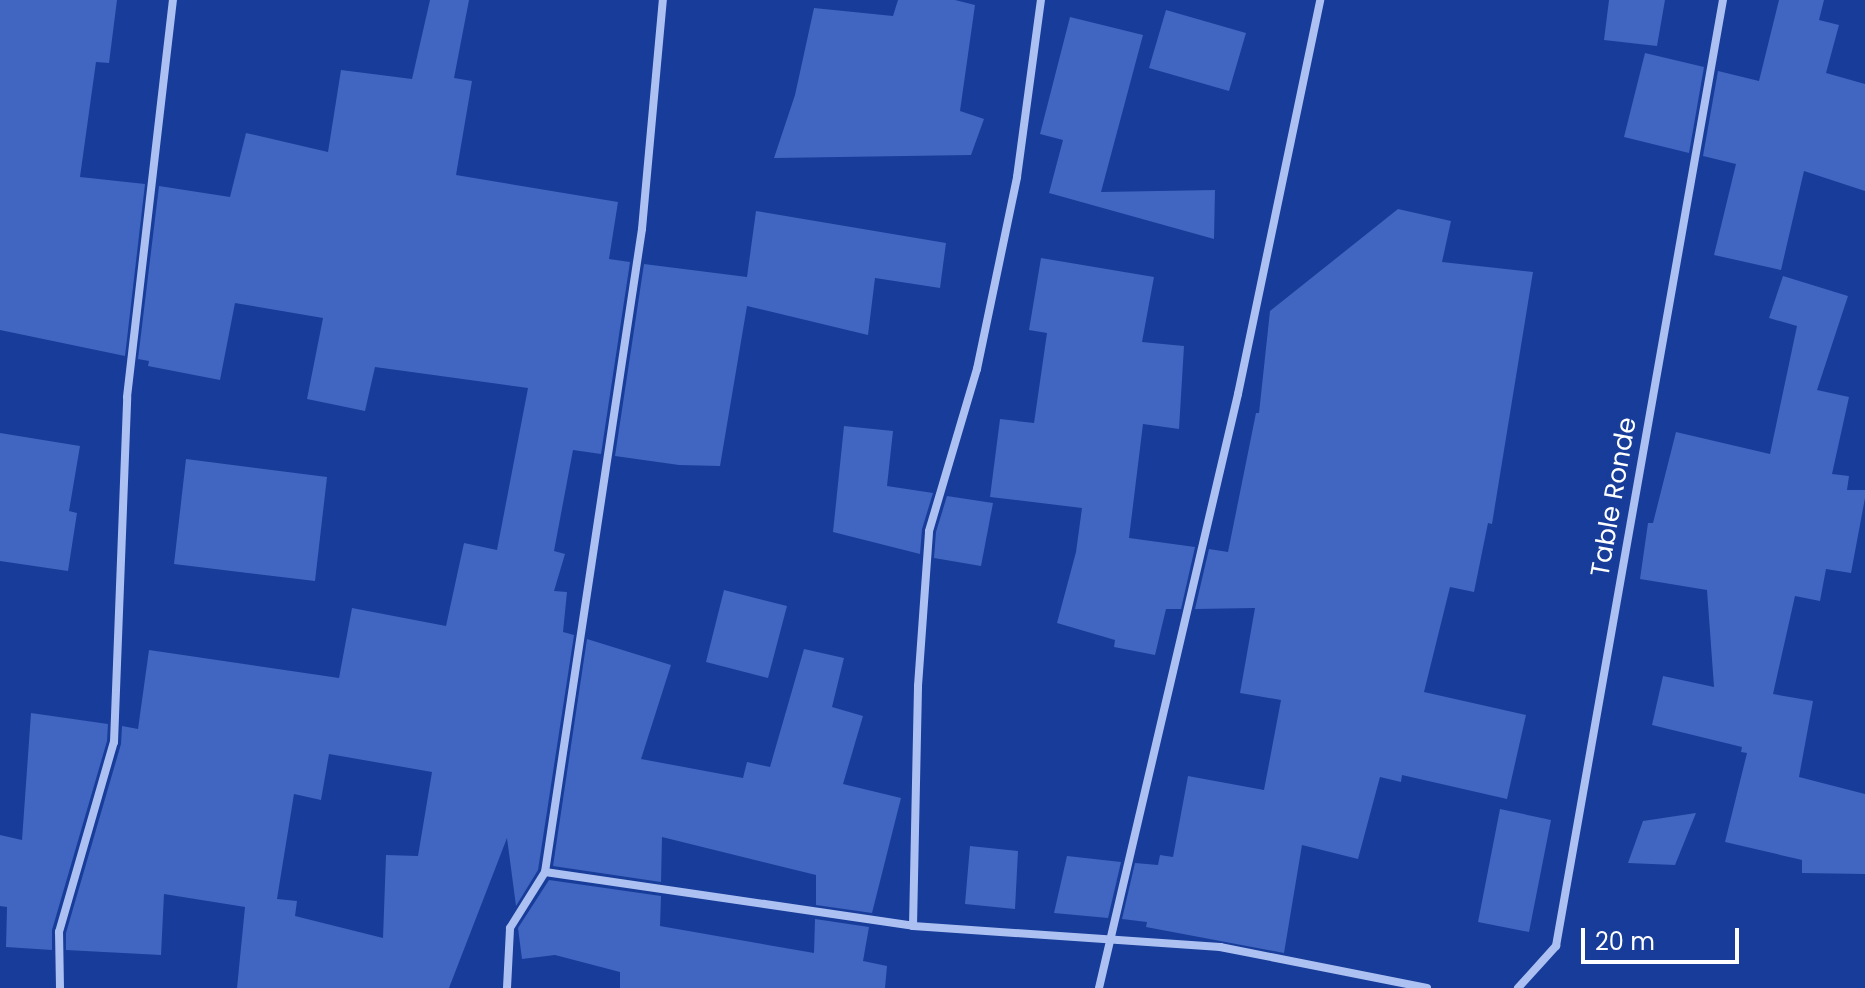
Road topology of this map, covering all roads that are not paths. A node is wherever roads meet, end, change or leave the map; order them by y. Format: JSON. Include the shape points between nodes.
{"nodes":[{"id":1,"x":173,"y":0,"type":"edge"},
{"id":2,"x":663,"y":0,"type":"edge"},
{"id":3,"x":1041,"y":0,"type":"edge"},
{"id":4,"x":1320,"y":0,"type":"edge"},
{"id":5,"x":1723,"y":0,"type":"edge"},
{"id":6,"x":545,"y":872,"type":"junction"},
{"id":7,"x":913,"y":926,"type":"junction"},
{"id":8,"x":1109,"y":938,"type":"junction"},
{"id":9,"x":60,"y":988,"type":"edge"},
{"id":10,"x":507,"y":988,"type":"edge"},
{"id":11,"x":1099,"y":988,"type":"edge"},
{"id":12,"x":1427,"y":988,"type":"edge"},
{"id":13,"x":1518,"y":988,"type":"edge"}],
"edges":[{"from":1,"to":9,"type":"street","via":[[127,397],[114,742],[59,932]]},
{"from":2,"to":6,"type":"street","via":[[642,229]]},
{"from":3,"to":7,"type":"street","via":[[1002,251],[977,369],[929,531],[918,686]]},
{"from":4,"to":8,"type":"street","via":[[1238,394]]},
{"from":5,"to":13,"type":"street","name":"Table Ronde","via":[[1556,946]]},
{"from":6,"to":7,"type":"street"},
{"from":6,"to":10,"type":"street","via":[[510,928]]},
{"from":7,"to":8,"type":"street"},
{"from":8,"to":11,"type":"street"},
{"from":8,"to":12,"type":"street","via":[[1220,947]]}]}
